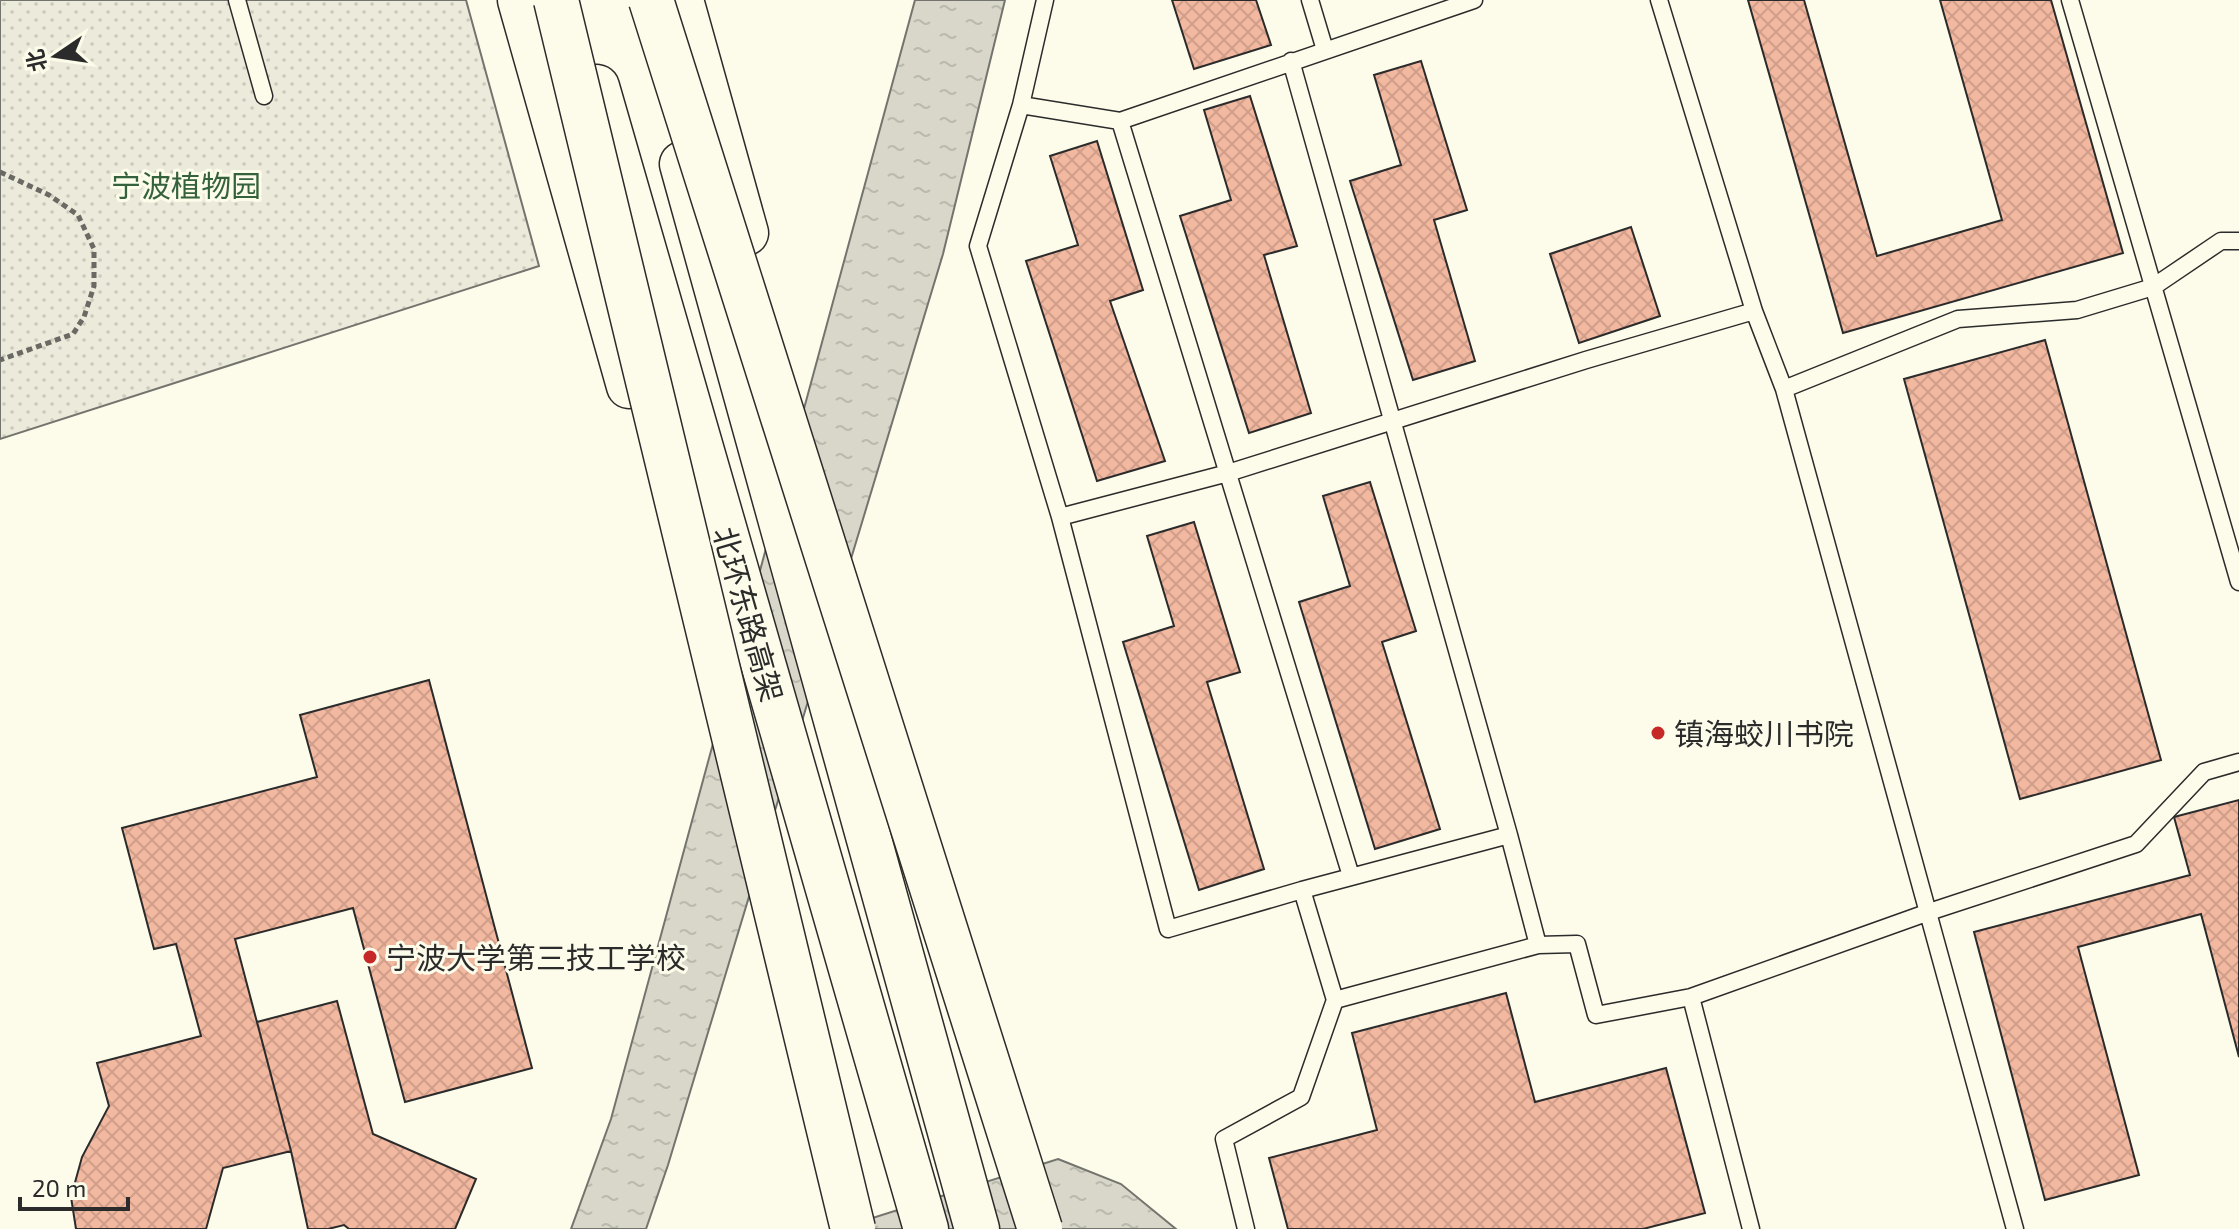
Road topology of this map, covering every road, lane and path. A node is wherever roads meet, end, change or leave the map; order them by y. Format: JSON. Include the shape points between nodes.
{"nodes":[{"id":1,"x":237,"y":0,"type":"edge"},
{"id":2,"x":520,"y":0,"type":"edge"},
{"id":3,"x":556,"y":0,"type":"edge"},
{"id":4,"x":572,"y":0,"type":"edge"},
{"id":5,"x":637,"y":0,"type":"edge"},
{"id":6,"x":651,"y":0,"type":"edge"},
{"id":7,"x":681,"y":0,"type":"edge"},
{"id":8,"x":1045,"y":0,"type":"edge"},
{"id":9,"x":1310,"y":0,"type":"edge"},
{"id":10,"x":1474,"y":0,"type":"edge"},
{"id":11,"x":1659,"y":0,"type":"edge"},
{"id":12,"x":2070,"y":0,"type":"edge"},
{"id":13,"x":1325,"y":50,"type":"junction"},
{"id":14,"x":1291,"y":61,"type":"junction"},
{"id":15,"x":264,"y":96,"type":"dead end"},
{"id":16,"x":1021,"y":105,"type":"junction"},
{"id":17,"x":1120,"y":121,"type":"junction"},
{"id":18,"x":0,"y":172,"type":"edge"},
{"id":19,"x":2239,"y":241,"type":"edge"},
{"id":20,"x":2153,"y":287,"type":"junction"},
{"id":21,"x":1754,"y":311,"type":"junction"},
{"id":22,"x":0,"y":360,"type":"edge"},
{"id":23,"x":1784,"y":389,"type":"junction"},
{"id":24,"x":1392,"y":422,"type":"junction"},
{"id":25,"x":1228,"y":473,"type":"junction"},
{"id":26,"x":1060,"y":517,"type":"junction"},
{"id":27,"x":2239,"y":582,"type":"edge"},
{"id":28,"x":2239,"y":762,"type":"edge"},
{"id":29,"x":1509,"y":835,"type":"junction"},
{"id":30,"x":1351,"y":876,"type":"junction"},
{"id":31,"x":1302,"y":890,"type":"junction"},
{"id":32,"x":1929,"y":912,"type":"junction"},
{"id":33,"x":1538,"y":945,"type":"junction"},
{"id":34,"x":1691,"y":997,"type":"junction"},
{"id":35,"x":1335,"y":1000,"type":"junction"},
{"id":36,"x":853,"y":1229,"type":"edge"},
{"id":37,"x":868,"y":1229,"type":"edge"},
{"id":38,"x":926,"y":1229,"type":"edge"},
{"id":39,"x":977,"y":1229,"type":"edge"},
{"id":40,"x":1033,"y":1229,"type":"edge"},
{"id":41,"x":1040,"y":1229,"type":"edge"},
{"id":42,"x":1246,"y":1229,"type":"edge"},
{"id":43,"x":1751,"y":1229,"type":"edge"},
{"id":44,"x":2015,"y":1229,"type":"edge"}],
"edges":[{"from":1,"to":15,"type":"lane"},
{"from":2,"to":37,"type":"main road","bridge":true},
{"from":3,"to":36,"type":"main road","bridge":true},
{"from":4,"to":38,"type":"main road","name":"北环东路高架"},
{"from":5,"to":39,"type":"main road","name":"北环东路高架"},
{"from":6,"to":41,"type":"main road","bridge":true},
{"from":7,"to":40,"type":"main road","bridge":true},
{"from":8,"to":16,"type":"lane"},
{"from":9,"to":13,"type":"lane"},
{"from":10,"to":13,"type":"lane"},
{"from":11,"to":21,"type":"lane"},
{"from":12,"to":20,"type":"lane"},
{"from":13,"to":14,"type":"lane"},
{"from":14,"to":17,"type":"lane"},
{"from":14,"to":24,"type":"lane"},
{"from":16,"to":17,"type":"lane"},
{"from":16,"to":26,"type":"lane","via":[[978,246]]},
{"from":17,"to":25,"type":"lane"},
{"from":18,"to":22,"type":"path","via":[[78,215],[94,249],[94,286],[73,334]]},
{"from":19,"to":20,"type":"lane","via":[[2221,241]]},
{"from":20,"to":23,"type":"lane","via":[[2077,310],[1958,319]]},
{"from":20,"to":27,"type":"lane"},
{"from":21,"to":23,"type":"lane"},
{"from":21,"to":24,"type":"lane"},
{"from":23,"to":32,"type":"lane"},
{"from":24,"to":25,"type":"lane"},
{"from":24,"to":29,"type":"lane"},
{"from":25,"to":26,"type":"lane"},
{"from":25,"to":30,"type":"lane"},
{"from":26,"to":31,"type":"lane","via":[[1168,929]]},
{"from":28,"to":32,"type":"lane","via":[[2204,772],[2136,844]]},
{"from":29,"to":30,"type":"lane"},
{"from":29,"to":33,"type":"lane"},
{"from":30,"to":31,"type":"lane"},
{"from":31,"to":35,"type":"lane"},
{"from":32,"to":34,"type":"lane"},
{"from":32,"to":44,"type":"lane"},
{"from":33,"to":34,"type":"lane","via":[[1577,944],[1596,1015]]},
{"from":33,"to":35,"type":"lane"},
{"from":34,"to":43,"type":"lane"},
{"from":35,"to":42,"type":"lane","via":[[1301,1097],[1224,1139]]}]}
